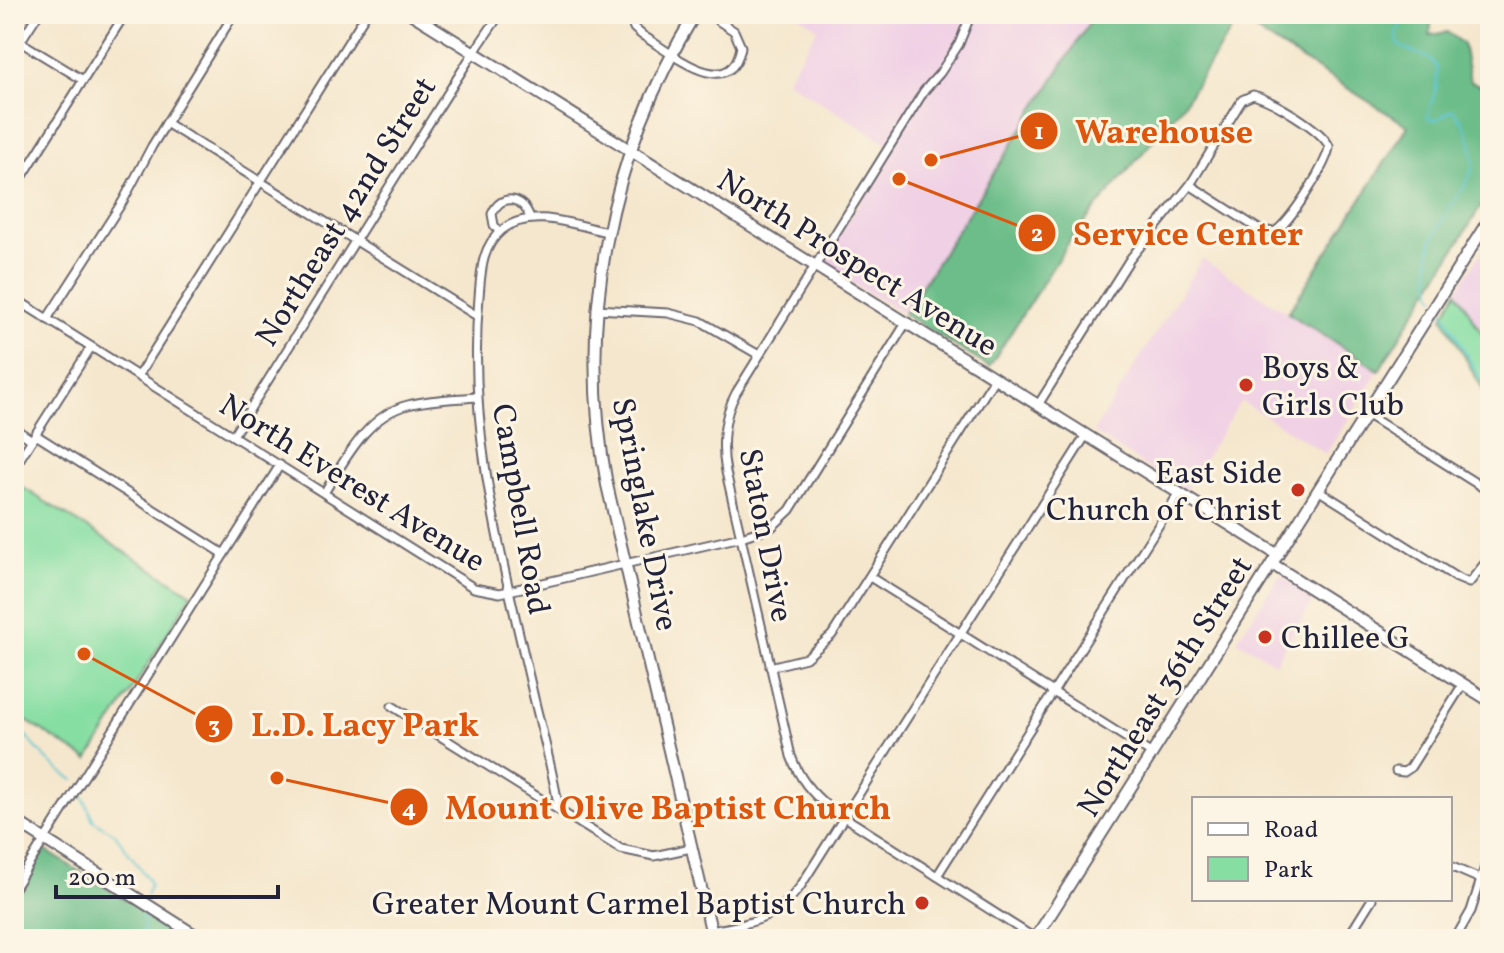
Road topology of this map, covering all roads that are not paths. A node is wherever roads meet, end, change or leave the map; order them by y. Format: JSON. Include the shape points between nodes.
{"nodes":[{"id":1,"x":38,"y":14,"type":"edge"},
{"id":2,"x":125,"y":14,"type":"edge"},
{"id":3,"x":234,"y":14,"type":"edge"},
{"id":4,"x":366,"y":14,"type":"edge"},
{"id":5,"x":412,"y":14,"type":"edge"},
{"id":6,"x":500,"y":14,"type":"edge"},
{"id":7,"x":629,"y":14,"type":"edge"},
{"id":8,"x":695,"y":14,"type":"edge"},
{"id":9,"x":708,"y":14,"type":"edge"},
{"id":10,"x":971,"y":14,"type":"edge"},
{"id":11,"x":17,"y":40,"type":"edge"},
{"id":12,"x":474,"y":53,"type":"junction"},
{"id":13,"x":672,"y":53,"type":"junction"},
{"id":14,"x":83,"y":80,"type":"junction"},
{"id":15,"x":166,"y":123,"type":"junction"},
{"id":16,"x":629,"y":150,"type":"junction"},
{"id":17,"x":261,"y":182,"type":"junction"},
{"id":18,"x":1190,"y":185,"type":"junction"},
{"id":19,"x":14,"y":190,"type":"edge"},
{"id":20,"x":530,"y":218,"type":"junction"},
{"id":21,"x":1490,"y":218,"type":"edge"},
{"id":22,"x":499,"y":232,"type":"junction"},
{"id":23,"x":607,"y":232,"type":"junction"},
{"id":24,"x":355,"y":240,"type":"junction"},
{"id":25,"x":814,"y":266,"type":"junction"},
{"id":26,"x":14,"y":298,"type":"edge"},
{"id":27,"x":596,"y":309,"type":"junction"},
{"id":28,"x":477,"y":316,"type":"junction"},
{"id":29,"x":47,"y":319,"type":"junction"},
{"id":30,"x":906,"y":323,"type":"junction"},
{"id":31,"x":91,"y":347,"type":"junction"},
{"id":32,"x":759,"y":355,"type":"junction"},
{"id":33,"x":138,"y":376,"type":"junction"},
{"id":34,"x":995,"y":378,"type":"junction"},
{"id":35,"x":477,"y":397,"type":"junction"},
{"id":36,"x":1038,"y":405,"type":"junction"},
{"id":37,"x":1366,"y":414,"type":"junction"},
{"id":38,"x":14,"y":428,"type":"edge"},
{"id":39,"x":1086,"y":435,"type":"junction"},
{"id":40,"x":233,"y":436,"type":"junction"},
{"id":41,"x":34,"y":437,"type":"junction"},
{"id":42,"x":280,"y":465,"type":"junction"},
{"id":43,"x":14,"y":468,"type":"edge"},
{"id":44,"x":1318,"y":490,"type":"junction"},
{"id":45,"x":1490,"y":492,"type":"edge"},
{"id":46,"x":324,"y":493,"type":"junction"},
{"id":47,"x":1179,"y":493,"type":"junction"},
{"id":48,"x":741,"y":537,"type":"junction"},
{"id":49,"x":224,"y":554,"type":"junction"},
{"id":50,"x":1490,"y":557,"type":"edge"},
{"id":51,"x":1275,"y":559,"type":"junction"},
{"id":52,"x":626,"y":564,"type":"junction"},
{"id":53,"x":870,"y":577,"type":"junction"},
{"id":54,"x":510,"y":591,"type":"junction"},
{"id":55,"x":961,"y":633,"type":"junction"},
{"id":56,"x":770,"y":667,"type":"junction"},
{"id":57,"x":1463,"y":684,"type":"junction"},
{"id":58,"x":1053,"y":691,"type":"junction"},
{"id":59,"x":1490,"y":701,"type":"edge"},
{"id":60,"x":392,"y":706,"type":"dead end"},
{"id":61,"x":1152,"y":754,"type":"junction"},
{"id":62,"x":1396,"y":771,"type":"dead end"},
{"id":63,"x":559,"y":810,"type":"junction"},
{"id":64,"x":844,"y":817,"type":"junction"},
{"id":65,"x":14,"y":820,"type":"edge"},
{"id":66,"x":44,"y":839,"type":"junction"},
{"id":67,"x":691,"y":848,"type":"junction"},
{"id":68,"x":1490,"y":851,"type":"edge"},
{"id":69,"x":1452,"y":867,"type":"edge"},
{"id":70,"x":937,"y":876,"type":"junction"},
{"id":71,"x":1480,"y":879,"type":"junction"},
{"id":72,"x":14,"y":888,"type":"edge"},
{"id":73,"x":1371,"y":901,"type":"edge"},
{"id":74,"x":712,"y":935,"type":"edge"},
{"id":75,"x":201,"y":939,"type":"edge"},
{"id":76,"x":1035,"y":939,"type":"edge"},
{"id":77,"x":1347,"y":939,"type":"edge"},
{"id":78,"x":1455,"y":939,"type":"edge"}],
"edges":[{"from":1,"to":11,"type":"street"},
{"from":2,"to":14,"type":"street"},
{"from":3,"to":15,"type":"street"},
{"from":4,"to":17,"type":"street"},
{"from":5,"to":12,"type":"street","name":"North Prospect Avenue"},
{"from":6,"to":12,"type":"street","name":"Northeast 42nd Street"},
{"from":7,"to":13,"type":"street","via":[[634,28]]},
{"from":8,"to":13,"type":"street","name":"Springlake Drive"},
{"from":9,"to":13,"type":"street","via":[[739,39],[735,65],[713,74]]},
{"from":10,"to":25,"type":"street","name":"Staton Drive","via":[[962,39]]},
{"from":11,"to":14,"type":"street"},
{"from":12,"to":16,"type":"street","name":"North Prospect Avenue"},
{"from":12,"to":24,"type":"street","name":"Northeast 42nd Street"},
{"from":13,"to":16,"type":"street","name":"Springlake Drive"},
{"from":14,"to":19,"type":"street"},
{"from":15,"to":17,"type":"street"},
{"from":15,"to":29,"type":"street"},
{"from":16,"to":23,"type":"street","name":"Springlake Drive"},
{"from":16,"to":25,"type":"street","name":"North Prospect Avenue"},
{"from":17,"to":24,"type":"street"},
{"from":17,"to":33,"type":"street"},
{"from":18,"to":18,"type":"street","via":[[1239,105],[1250,96],[1318,132],[1329,146],[1285,224],[1274,232],[1260,230]]},
{"from":18,"to":36,"type":"street","via":[[1130,259]]},
{"from":20,"to":22,"type":"street"},
{"from":20,"to":22,"type":"street","name":"Campbell Road","via":[[519,202],[501,201],[492,214]]},
{"from":20,"to":23,"type":"street"},
{"from":21,"to":37,"type":"street","name":"Northeast 36th Street"},
{"from":22,"to":28,"type":"street","name":"Campbell Road","via":[[482,265]]},
{"from":23,"to":27,"type":"street","name":"Springlake Drive"},
{"from":24,"to":28,"type":"street"},
{"from":24,"to":40,"type":"street","name":"Northeast 42nd Street"},
{"from":25,"to":30,"type":"street","name":"North Prospect Avenue"},
{"from":25,"to":32,"type":"street","name":"Staton Drive"},
{"from":26,"to":29,"type":"street","name":"North Everest Avenue"},
{"from":27,"to":32,"type":"street","via":[[668,313],[700,321]]},
{"from":27,"to":52,"type":"street","name":"Springlake Drive","via":[[599,438]]},
{"from":28,"to":35,"type":"street","name":"Campbell Road"},
{"from":29,"to":31,"type":"street","name":"North Everest Avenue"},
{"from":30,"to":34,"type":"street","name":"North Prospect Avenue"},
{"from":30,"to":48,"type":"street","name":"North Everest Avenue","via":[[790,510],[772,527]]},
{"from":31,"to":33,"type":"street","name":"North Everest Avenue"},
{"from":31,"to":41,"type":"street"},
{"from":32,"to":48,"type":"street","name":"Staton Drive","via":[[732,401],[723,437]]},
{"from":33,"to":40,"type":"street","name":"North Everest Avenue"},
{"from":34,"to":36,"type":"street","name":"North Prospect Avenue"},
{"from":34,"to":53,"type":"street"},
{"from":35,"to":46,"type":"street","via":[[405,405],[384,416],[364,433]]},
{"from":35,"to":54,"type":"street","name":"Campbell Road","via":[[487,483]]},
{"from":36,"to":39,"type":"street","name":"North Prospect Avenue"},
{"from":37,"to":44,"type":"street","name":"Northeast 36th Street"},
{"from":37,"to":45,"type":"street"},
{"from":38,"to":41,"type":"street"},
{"from":39,"to":47,"type":"street","name":"North Prospect Avenue"},
{"from":39,"to":55,"type":"street"},
{"from":40,"to":42,"type":"street","name":"North Everest Avenue"},
{"from":41,"to":43,"type":"street"},
{"from":41,"to":49,"type":"street"},
{"from":42,"to":46,"type":"street","name":"North Everest Avenue"},
{"from":42,"to":49,"type":"street"},
{"from":44,"to":50,"type":"street","via":[[1469,583]]},
{"from":44,"to":51,"type":"street","name":"Northeast 36th Street"},
{"from":46,"to":54,"type":"street","name":"North Everest Avenue","via":[[474,588]]},
{"from":47,"to":51,"type":"street","name":"North Prospect Avenue"},
{"from":47,"to":58,"type":"street"},
{"from":48,"to":52,"type":"street","name":"North Everest Avenue"},
{"from":48,"to":56,"type":"street","name":"Staton Drive"},
{"from":49,"to":66,"type":"street"},
{"from":51,"to":57,"type":"street","name":"North Prospect Avenue"},
{"from":51,"to":61,"type":"street","name":"Northeast 36th Street"},
{"from":52,"to":54,"type":"street","name":"North Everest Avenue"},
{"from":52,"to":67,"type":"street","name":"Springlake Drive"},
{"from":53,"to":55,"type":"street"},
{"from":53,"to":56,"type":"street","via":[[821,648],[806,658]]},
{"from":54,"to":63,"type":"street","name":"Campbell Road"},
{"from":55,"to":58,"type":"street"},
{"from":55,"to":64,"type":"street"},
{"from":56,"to":64,"type":"street","name":"Staton Drive","via":[[796,770],[813,794]]},
{"from":57,"to":59,"type":"street","name":"North Prospect Avenue"},
{"from":57,"to":62,"type":"street","via":[[1410,768]]},
{"from":58,"to":61,"type":"street"},
{"from":58,"to":70,"type":"street"},
{"from":60,"to":63,"type":"street"},
{"from":61,"to":76,"type":"street","name":"Northeast 36th Street"},
{"from":63,"to":67,"type":"street","via":[[640,855]]},
{"from":64,"to":70,"type":"street","name":"Staton Drive"},
{"from":64,"to":74,"type":"street","via":[[787,904],[772,915]]},
{"from":65,"to":66,"type":"street"},
{"from":66,"to":72,"type":"street"},
{"from":66,"to":75,"type":"street"},
{"from":67,"to":74,"type":"street","name":"Springlake Drive"},
{"from":68,"to":71,"type":"street"},
{"from":69,"to":71,"type":"street"},
{"from":70,"to":76,"type":"street","name":"Staton Drive"},
{"from":71,"to":78,"type":"street"},
{"from":73,"to":77,"type":"street"}]}
